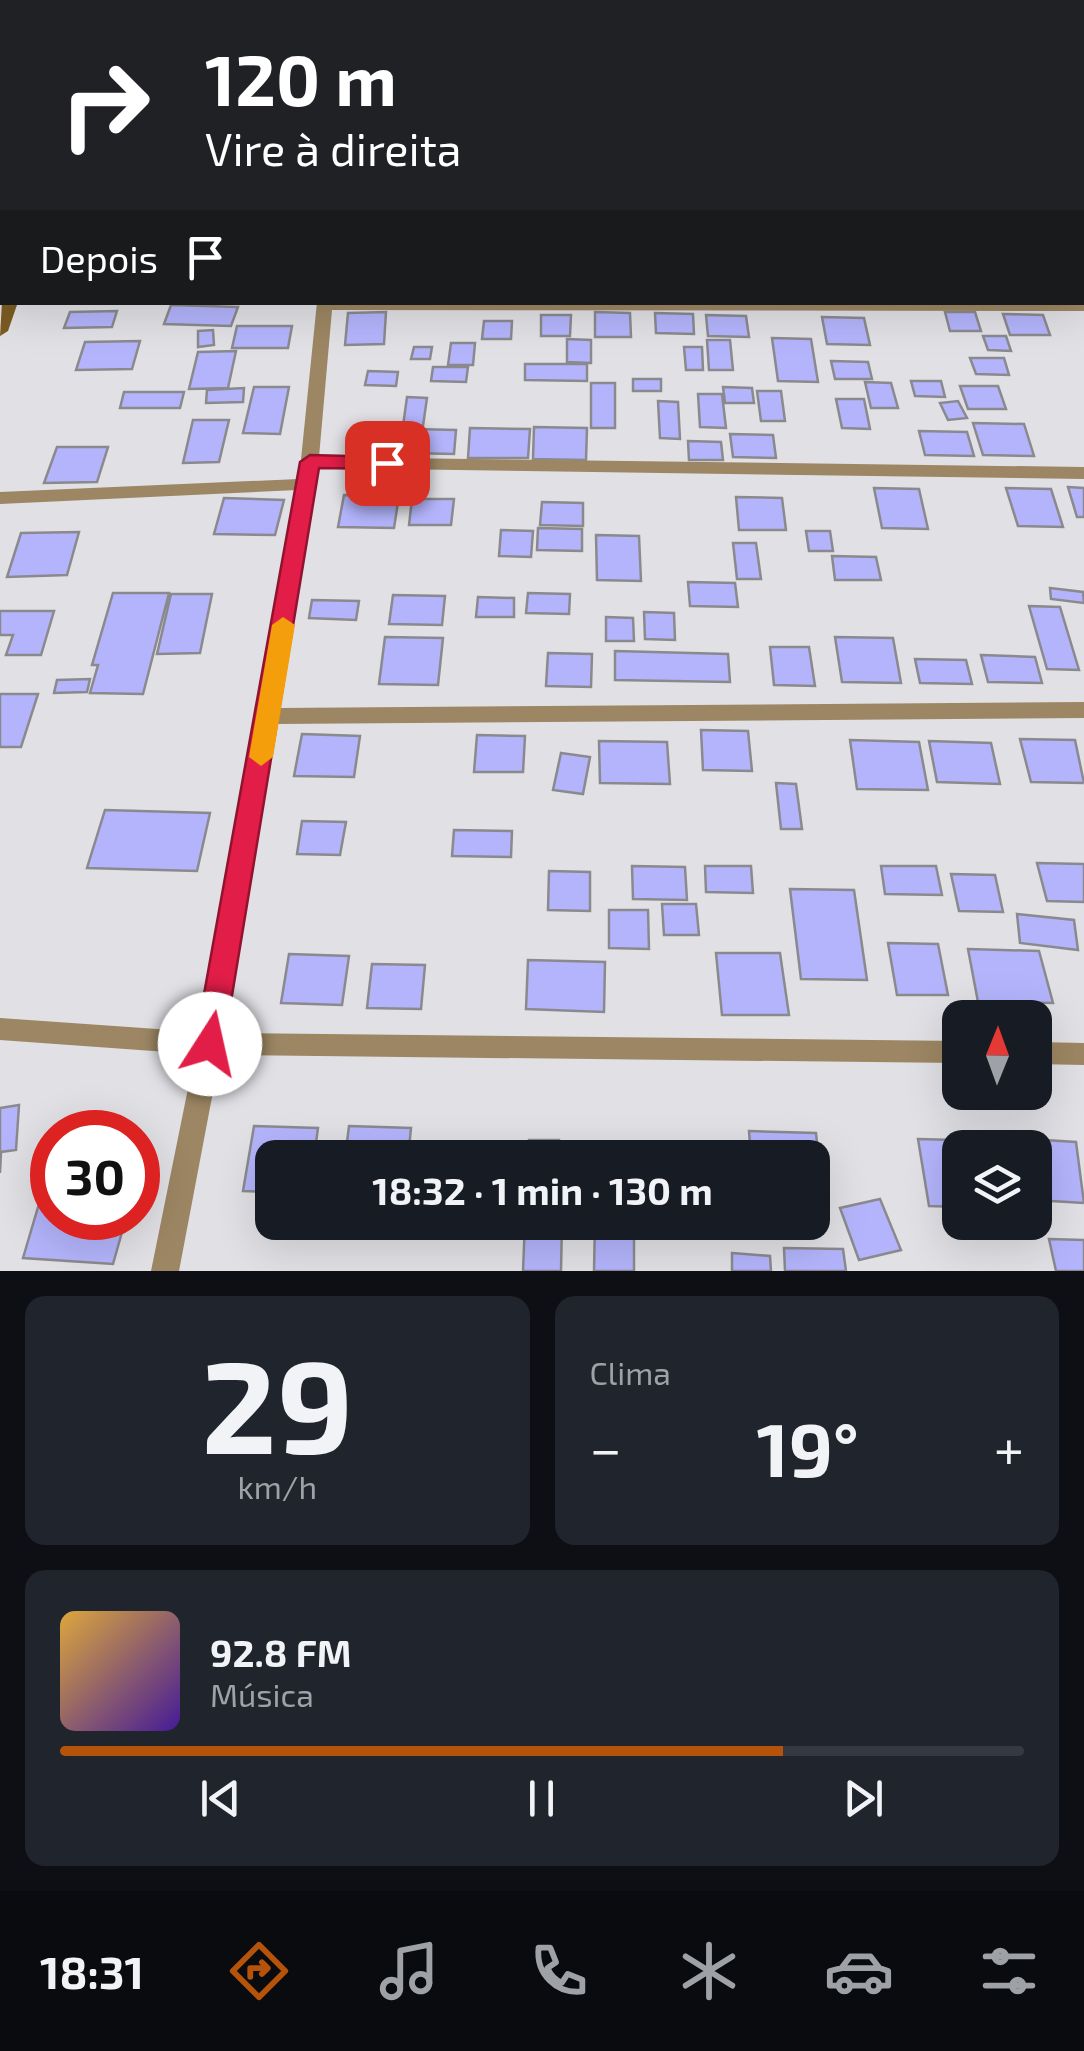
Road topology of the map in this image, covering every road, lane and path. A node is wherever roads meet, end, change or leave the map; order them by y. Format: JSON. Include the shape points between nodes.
{"nodes":[{"id":1,"x":9,"y":305,"type":"edge"},
{"id":2,"x":324,"y":305,"type":"edge"},
{"id":3,"x":703,"y":305,"type":"edge"},
{"id":4,"x":1082,"y":306,"type":"edge"},
{"id":5,"x":0,"y":331,"type":"edge"},
{"id":6,"x":308,"y":473,"type":"junction"},
{"id":7,"x":1084,"y":473,"type":"edge"},
{"id":8,"x":0,"y":498,"type":"edge"},
{"id":9,"x":1084,"y":710,"type":"edge"},
{"id":10,"x":268,"y":716,"type":"junction"},
{"id":11,"x":0,"y":1029,"type":"edge"},
{"id":12,"x":210,"y":1044,"type":"junction"},
{"id":13,"x":942,"y":1052,"type":"edge"},
{"id":14,"x":1052,"y":1053,"type":"edge"},
{"id":15,"x":1084,"y":1054,"type":"edge"},
{"id":16,"x":165,"y":1271,"type":"edge"}],
"edges":[{"from":1,"to":5,"type":"main road"},
{"from":2,"to":6,"type":"street"},
{"from":3,"to":4,"type":"street"},
{"from":6,"to":7,"type":"street"},
{"from":6,"to":8,"type":"street"},
{"from":6,"to":10,"type":"street"},
{"from":9,"to":10,"type":"street"},
{"from":10,"to":12,"type":"street"},
{"from":11,"to":12,"type":"street"},
{"from":12,"to":13,"type":"street"},
{"from":12,"to":16,"type":"street"},
{"from":14,"to":15,"type":"street"}]}
